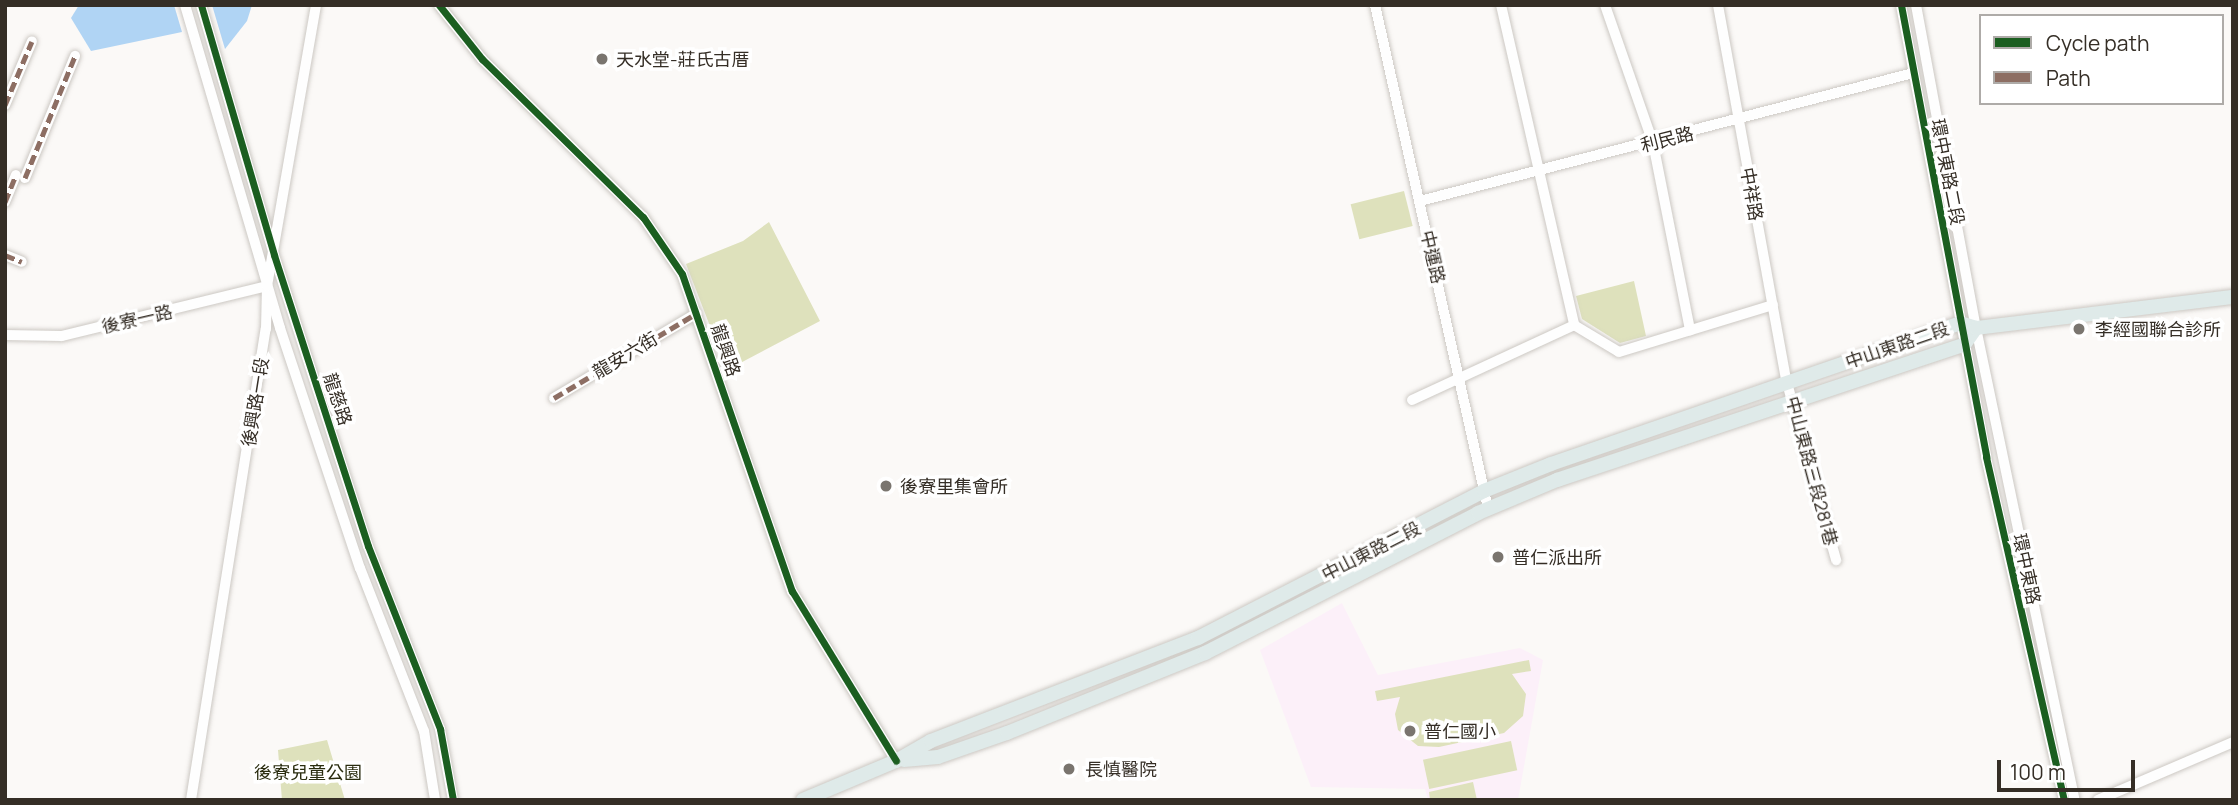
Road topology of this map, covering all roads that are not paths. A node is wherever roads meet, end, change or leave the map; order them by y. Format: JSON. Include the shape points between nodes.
{"nodes":[{"id":1,"x":185,"y":5,"type":"edge"},
{"id":2,"x":201,"y":5,"type":"edge"},
{"id":3,"x":316,"y":5,"type":"edge"},
{"id":4,"x":439,"y":5,"type":"edge"},
{"id":5,"x":1375,"y":5,"type":"edge"},
{"id":6,"x":1502,"y":5,"type":"edge"},
{"id":7,"x":1605,"y":5,"type":"edge"},
{"id":8,"x":1718,"y":5,"type":"edge"},
{"id":9,"x":1901,"y":5,"type":"edge"},
{"id":10,"x":1916,"y":5,"type":"edge"},
{"id":11,"x":32,"y":41,"type":"dead end"},
{"id":12,"x":75,"y":56,"type":"dead end"},
{"id":13,"x":1913,"y":73,"type":"junction"},
{"id":14,"x":5,"y":105,"type":"edge"},
{"id":15,"x":1739,"y":121,"type":"junction"},
{"id":16,"x":1653,"y":143,"type":"junction"},
{"id":17,"x":1539,"y":172,"type":"junction"},
{"id":18,"x":1420,"y":201,"type":"junction"},
{"id":19,"x":5,"y":202,"type":"edge"},
{"id":20,"x":5,"y":255,"type":"edge"},
{"id":21,"x":274,"y":255,"type":"junction"},
{"id":22,"x":22,"y":262,"type":"dead end"},
{"id":23,"x":267,"y":286,"type":"junction"},
{"id":24,"x":2233,"y":298,"type":"edge"},
{"id":25,"x":1773,"y":305,"type":"junction"},
{"id":26,"x":697,"y":313,"type":"junction"},
{"id":27,"x":1960,"y":323,"type":"junction"},
{"id":28,"x":1574,"y":325,"type":"junction"},
{"id":29,"x":1976,"y":328,"type":"junction"},
{"id":30,"x":1690,"y":330,"type":"junction"},
{"id":31,"x":5,"y":335,"type":"edge"},
{"id":32,"x":1964,"y":345,"type":"junction"},
{"id":33,"x":1460,"y":376,"type":"junction"},
{"id":34,"x":1787,"y":383,"type":"junction"},
{"id":35,"x":554,"y":398,"type":"dead end"},
{"id":36,"x":1412,"y":400,"type":"dead end"},
{"id":37,"x":1793,"y":401,"type":"junction"},
{"id":38,"x":1484,"y":491,"type":"junction"},
{"id":39,"x":1488,"y":508,"type":"junction"},
{"id":40,"x":1836,"y":560,"type":"dead end"},
{"id":41,"x":422,"y":676,"type":"junction"},
{"id":42,"x":404,"y":681,"type":"junction"},
{"id":43,"x":2233,"y":742,"type":"edge"},
{"id":44,"x":896,"y":761,"type":"junction"},
{"id":45,"x":191,"y":800,"type":"edge"},
{"id":46,"x":435,"y":800,"type":"edge"},
{"id":47,"x":453,"y":800,"type":"edge"},
{"id":48,"x":803,"y":800,"type":"edge"},
{"id":49,"x":2064,"y":800,"type":"edge"},
{"id":50,"x":2076,"y":800,"type":"edge"},
{"id":51,"x":2098,"y":800,"type":"edge"}],
"edges":[{"from":1,"to":23,"type":"street","name":"龍慈路"},
{"from":2,"to":21,"type":"street","name":"龍慈路"},
{"from":3,"to":21,"type":"street","name":"後興路一段"},
{"from":4,"to":26,"type":"street","name":"龍興路","via":[[482,59],[643,217],[682,274]]},
{"from":5,"to":18,"type":"street","name":"中運路"},
{"from":6,"to":17,"type":"street"},
{"from":7,"to":16,"type":"street"},
{"from":8,"to":15,"type":"street","name":"中祥路"},
{"from":9,"to":13,"type":"street","name":"環中東路二段"},
{"from":10,"to":29,"type":"street","name":"環中東路二段"},
{"from":11,"to":14,"type":"street"},
{"from":12,"to":19,"type":"street"},
{"from":13,"to":15,"type":"street","name":"利民路"},
{"from":13,"to":27,"type":"street","name":"環中東路二段"},
{"from":15,"to":16,"type":"street","name":"利民路"},
{"from":15,"to":25,"type":"street","name":"中祥路"},
{"from":16,"to":17,"type":"street","name":"利民路"},
{"from":16,"to":30,"type":"street"},
{"from":17,"to":18,"type":"street","name":"利民路"},
{"from":17,"to":28,"type":"street"},
{"from":18,"to":33,"type":"street","name":"中運路"},
{"from":20,"to":22,"type":"street"},
{"from":21,"to":23,"type":"street","name":"後興路一段"},
{"from":21,"to":41,"type":"street","name":"龍慈路","via":[[368,547]]},
{"from":23,"to":31,"type":"street","name":"後寮一路","via":[[62,336]]},
{"from":23,"to":42,"type":"street","name":"龍慈路","via":[[360,568]]},
{"from":23,"to":45,"type":"street","name":"後興路一段","via":[[266,329]]},
{"from":24,"to":29,"type":"main road"},
{"from":25,"to":30,"type":"street"},
{"from":25,"to":34,"type":"street","name":"中祥路"},
{"from":26,"to":35,"type":"street","name":"龍安六街"},
{"from":26,"to":44,"type":"street","name":"龍興路","via":[[792,591]]},
{"from":27,"to":29,"type":"main road","name":"中山東路二段"},
{"from":27,"to":32,"type":"street","name":"環中東路二段"},
{"from":27,"to":34,"type":"main road","name":"中山東路二段"},
{"from":28,"to":30,"type":"street","via":[[1619,352]]},
{"from":28,"to":33,"type":"street"},
{"from":29,"to":32,"type":"main road","name":"中山東路二段"},
{"from":29,"to":50,"type":"street","name":"環中東路"},
{"from":32,"to":37,"type":"main road","name":"中山東路二段"},
{"from":32,"to":49,"type":"street","name":"環中東路"},
{"from":33,"to":36,"type":"street"},
{"from":33,"to":38,"type":"street","name":"中運路"},
{"from":34,"to":37,"type":"street","name":"中山東路三段281巷"},
{"from":34,"to":38,"type":"main road","name":"中山東路二段"},
{"from":37,"to":39,"type":"main road","name":"中山東路二段","via":[[1557,480]]},
{"from":37,"to":40,"type":"street","name":"中山東路三段281巷"},
{"from":38,"to":39,"type":"street","name":"中運路"},
{"from":38,"to":44,"type":"main road","name":"中山東路二段","via":[[1198,638],[931,741]]},
{"from":39,"to":44,"type":"main road","name":"中山東路二段","via":[[1205,653],[1007,733],[938,757]]},
{"from":41,"to":42,"type":"street"},
{"from":41,"to":47,"type":"street","name":"龍慈路","via":[[440,729]]},
{"from":42,"to":46,"type":"street","name":"龍慈路","via":[[424,731]]},
{"from":43,"to":51,"type":"street"},
{"from":44,"to":48,"type":"main road"}]}
